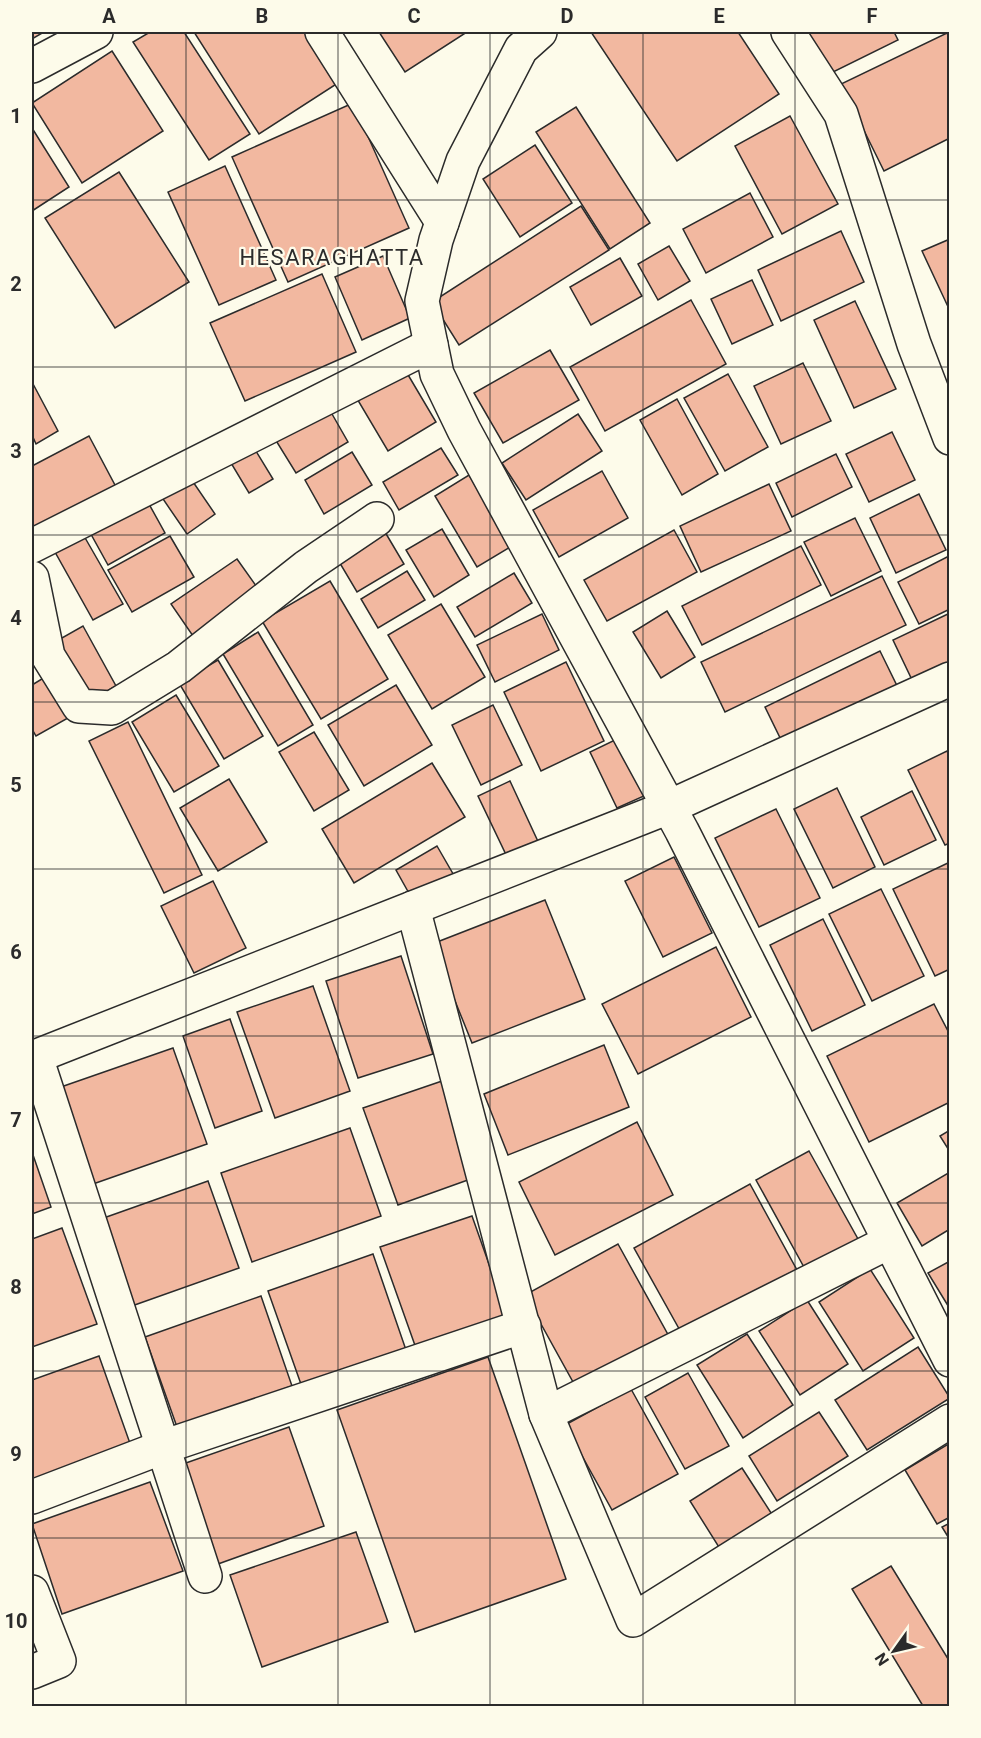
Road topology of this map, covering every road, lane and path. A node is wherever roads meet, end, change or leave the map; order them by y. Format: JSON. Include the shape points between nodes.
{"nodes":[{"id":1,"x":96,"y":32,"type":"edge"},
{"id":2,"x":322,"y":32,"type":"edge"},
{"id":3,"x":540,"y":32,"type":"edge"},
{"id":4,"x":788,"y":32,"type":"edge"},
{"id":5,"x":32,"y":66,"type":"edge"},
{"id":6,"x":442,"y":222,"type":"junction"},
{"id":7,"x":431,"y":345,"type":"junction"},
{"id":8,"x":950,"y":438,"type":"edge"},
{"id":9,"x":377,"y":519,"type":"dead end"},
{"id":10,"x":32,"y":546,"type":"edge"},
{"id":11,"x":32,"y":578,"type":"edge"},
{"id":12,"x":950,"y":678,"type":"edge"},
{"id":13,"x":669,"y":807,"type":"junction"},
{"id":14,"x":413,"y":908,"type":"junction"},
{"id":15,"x":34,"y":1058,"type":"edge"},
{"id":16,"x":888,"y":1242,"type":"junction"},
{"id":17,"x":524,"y":1326,"type":"junction"},
{"id":18,"x":950,"y":1360,"type":"edge"},
{"id":19,"x":546,"y":1414,"type":"junction"},
{"id":20,"x":950,"y":1421,"type":"edge"},
{"id":21,"x":163,"y":1447,"type":"junction"},
{"id":22,"x":32,"y":1497,"type":"edge"},
{"id":23,"x":205,"y":1576,"type":"dead end"},
{"id":24,"x":32,"y":1592,"type":"edge"},
{"id":25,"x":32,"y":1672,"type":"edge"}],
"edges":[{"from":1,"to":5,"type":"street"},
{"from":2,"to":6,"type":"street"},
{"from":3,"to":6,"type":"street","via":[[521,49],[463,161]]},
{"from":4,"to":8,"type":"street","via":[[841,114],[914,344]]},
{"from":6,"to":7,"type":"street","via":[[422,301]]},
{"from":7,"to":10,"type":"street"},
{"from":7,"to":13,"type":"street","via":[[437,374],[464,430]]},
{"from":9,"to":11,"type":"street","via":[[306,567],[179,667],[112,708],[79,706],[48,656]]},
{"from":12,"to":13,"type":"street"},
{"from":13,"to":14,"type":"street"},
{"from":13,"to":16,"type":"street"},
{"from":14,"to":15,"type":"street"},
{"from":14,"to":17,"type":"street"},
{"from":15,"to":21,"type":"street"},
{"from":16,"to":18,"type":"street"},
{"from":16,"to":19,"type":"street"},
{"from":17,"to":19,"type":"street"},
{"from":17,"to":21,"type":"street"},
{"from":19,"to":20,"type":"street","via":[[633,1620]]},
{"from":21,"to":22,"type":"street"},
{"from":21,"to":23,"type":"street"},
{"from":24,"to":25,"type":"street","via":[[59,1661]]}]}
